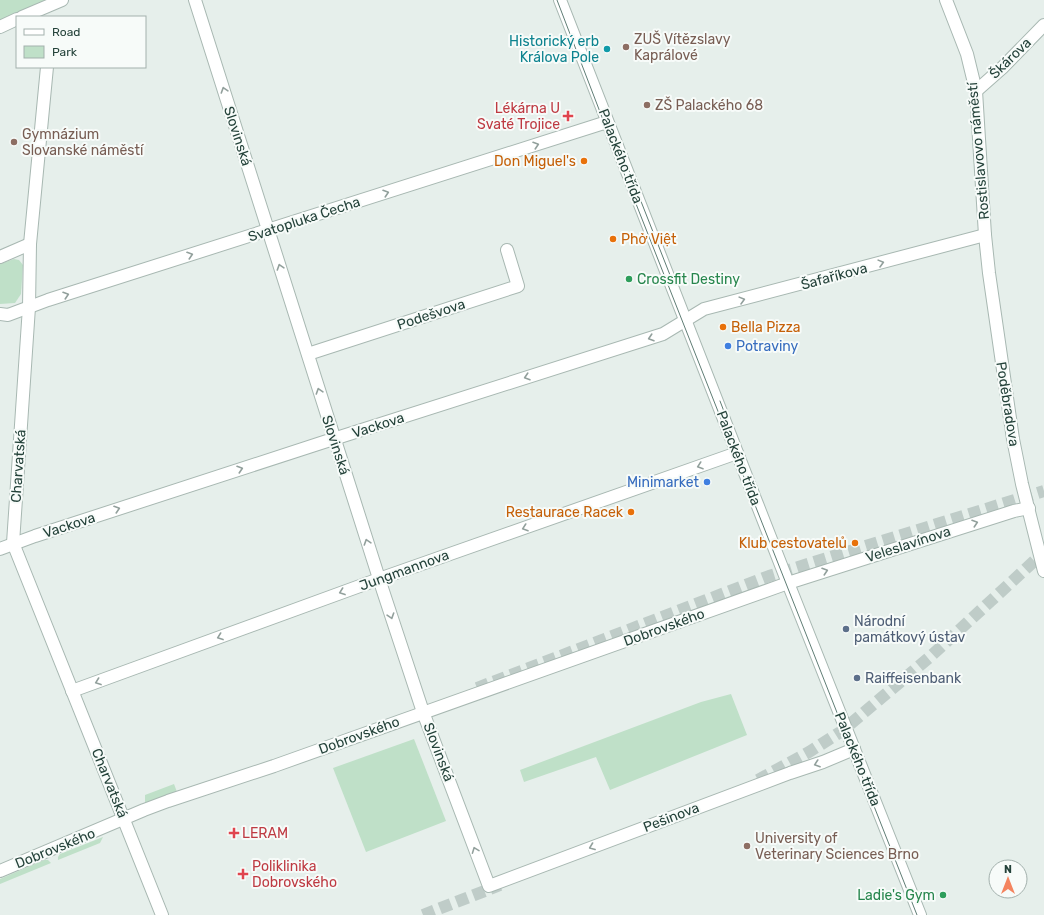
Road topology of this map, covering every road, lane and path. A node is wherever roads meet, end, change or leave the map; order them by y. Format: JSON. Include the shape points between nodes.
{"nodes":[{"id":1,"x":62,"y":0,"type":"edge"},
{"id":2,"x":195,"y":0,"type":"edge"},
{"id":3,"x":560,"y":0,"type":"edge"},
{"id":4,"x":946,"y":0,"type":"edge"},
{"id":5,"x":44,"y":12,"type":"edge"},
{"id":6,"x":26,"y":16,"type":"edge"},
{"id":7,"x":16,"y":19,"type":"edge"},
{"id":8,"x":1044,"y":25,"type":"edge"},
{"id":9,"x":0,"y":27,"type":"edge"},
{"id":10,"x":46,"y":68,"type":"edge"},
{"id":11,"x":976,"y":91,"type":"junction"},
{"id":12,"x":608,"y":122,"type":"junction"},
{"id":13,"x":268,"y":230,"type":"junction"},
{"id":14,"x":985,"y":235,"type":"junction"},
{"id":15,"x":30,"y":244,"type":"junction"},
{"id":16,"x":507,"y":250,"type":"dead end"},
{"id":17,"x":0,"y":257,"type":"edge"},
{"id":18,"x":29,"y":307,"type":"junction"},
{"id":19,"x":0,"y":314,"type":"edge"},
{"id":20,"x":686,"y":321,"type":"junction"},
{"id":21,"x":308,"y":354,"type":"junction"},
{"id":22,"x":334,"y":438,"type":"junction"},
{"id":23,"x":737,"y":453,"type":"junction"},
{"id":24,"x":1029,"y":508,"type":"junction"},
{"id":25,"x":13,"y":543,"type":"junction"},
{"id":26,"x":0,"y":548,"type":"edge"},
{"id":27,"x":1044,"y":571,"type":"edge"},
{"id":28,"x":379,"y":579,"type":"junction"},
{"id":29,"x":788,"y":583,"type":"junction"},
{"id":30,"x":72,"y":691,"type":"junction"},
{"id":31,"x":423,"y":712,"type":"junction"},
{"id":32,"x":854,"y":749,"type":"junction"},
{"id":33,"x":124,"y":819,"type":"junction"},
{"id":34,"x":0,"y":871,"type":"edge"},
{"id":35,"x":489,"y":886,"type":"joint"},
{"id":36,"x":162,"y":915,"type":"edge"},
{"id":37,"x":920,"y":915,"type":"edge"}],
"edges":[{"from":1,"to":5,"type":"street"},
{"from":13,"to":2,"type":"street","name":"Slovinská","one_way":true},
{"from":3,"to":12,"type":"street","name":"Palackého třída"},
{"from":4,"to":11,"type":"street","name":"Rostislavovo náměstí","via":[[967,54]]},
{"from":5,"to":6,"type":"street"},
{"from":7,"to":9,"type":"street"},
{"from":8,"to":11,"type":"street","name":"Škárova"},
{"from":10,"to":15,"type":"street","name":"Charvatská"},
{"from":11,"to":14,"type":"street","name":"Rostislavovo náměstí"},
{"from":13,"to":12,"type":"street","name":"Svatopluka Čecha","one_way":true},
{"from":12,"to":20,"type":"street","name":"Palackého třída"},
{"from":18,"to":13,"type":"street","name":"Svatopluka Čecha","one_way":true},
{"from":21,"to":13,"type":"street","name":"Slovinská","one_way":true},
{"from":20,"to":14,"type":"street","name":"Šafaříkova","one_way":true,"via":[[704,310]]},
{"from":14,"to":24,"type":"street","name":"Poděbradova","via":[[1012,432]]},
{"from":15,"to":17,"type":"street"},
{"from":15,"to":18,"type":"street","name":"Charvatská"},
{"from":16,"to":21,"type":"street","name":"Podešvova","via":[[518,286]]},
{"from":18,"to":19,"type":"street","name":"Svatopluka Čecha","via":[[8,315]]},
{"from":18,"to":25,"type":"street","name":"Charvatská"},
{"from":20,"to":22,"type":"street","name":"Vackova","one_way":true,"via":[[663,334]]},
{"from":20,"to":23,"type":"street","name":"Palackého třída"},
{"from":22,"to":21,"type":"street","name":"Slovinská","one_way":true},
{"from":25,"to":22,"type":"street","name":"Vackova","one_way":true},
{"from":28,"to":22,"type":"street","name":"Slovinská","one_way":true},
{"from":23,"to":28,"type":"street","name":"Jungmannova","one_way":true},
{"from":23,"to":29,"type":"street","name":"Palackého třída"},
{"from":24,"to":27,"type":"street","name":"Poděbradova"},
{"from":29,"to":24,"type":"street","name":"Veleslavínova","one_way":true},
{"from":25,"to":26,"type":"street","name":"Vackova"},
{"from":25,"to":30,"type":"street","name":"Charvatská"},
{"from":28,"to":30,"type":"street","name":"Jungmannova","one_way":true},
{"from":28,"to":31,"type":"street","name":"Slovinská","one_way":true},
{"from":29,"to":31,"type":"street","name":"Dobrovského"},
{"from":29,"to":32,"type":"street","name":"Palackého třída"},
{"from":30,"to":33,"type":"street","name":"Charvatská"},
{"from":31,"to":33,"type":"street","name":"Dobrovského","via":[[168,801]]},
{"from":35,"to":31,"type":"street","name":"Slovinská","one_way":true},
{"from":32,"to":35,"type":"street","name":"Pešinova","one_way":true},
{"from":32,"to":37,"type":"street","name":"Palackého třída"},
{"from":33,"to":34,"type":"street","name":"Dobrovského"},
{"from":33,"to":36,"type":"street","name":"Charvatská"}]}
